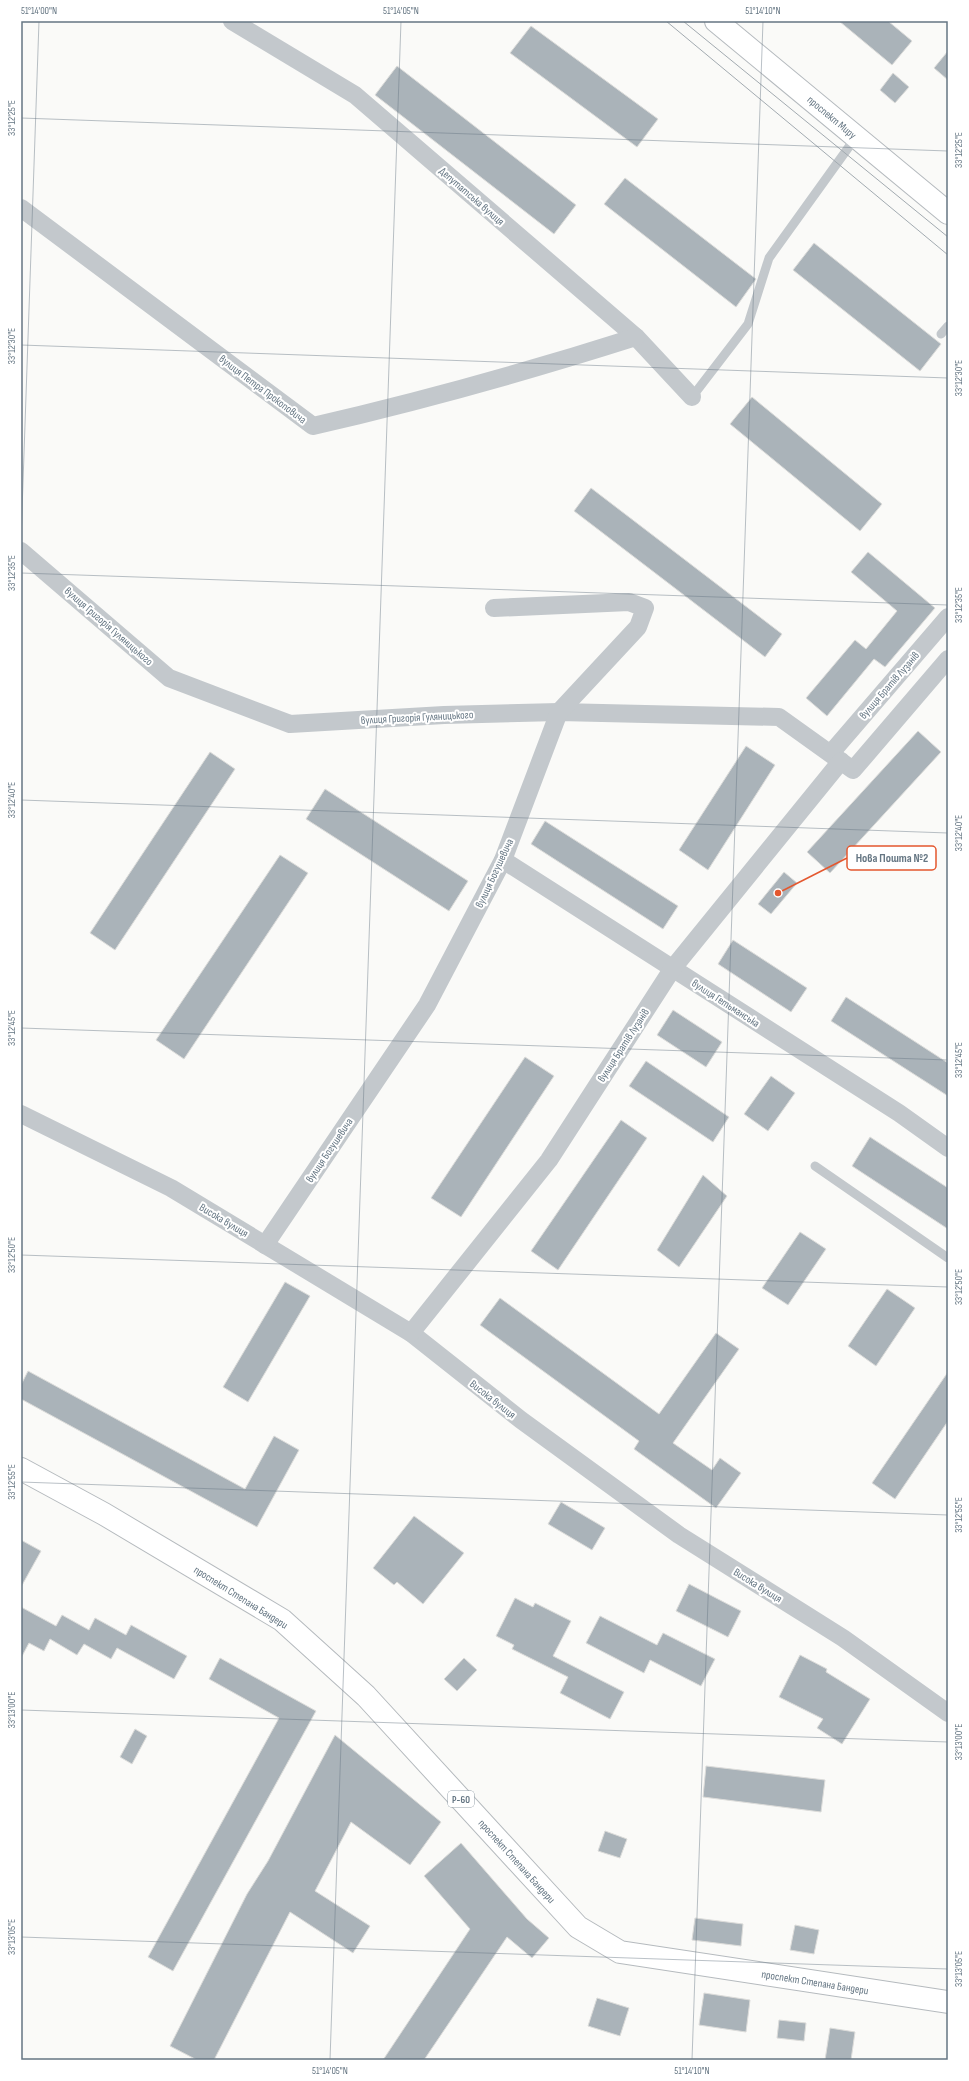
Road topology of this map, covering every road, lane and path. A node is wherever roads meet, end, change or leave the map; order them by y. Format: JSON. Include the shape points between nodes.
{"nodes":[{"id":1,"x":232,"y":21,"type":"edge"},
{"id":2,"x":716,"y":21,"type":"edge"},
{"id":3,"x":856,"y":137,"type":"junction"},
{"id":4,"x":21,"y":208,"type":"edge"},
{"id":5,"x":948,"y":213,"type":"edge"},
{"id":6,"x":948,"y":326,"type":"edge"},
{"id":7,"x":941,"y":334,"type":"dead end"},
{"id":8,"x":636,"y":337,"type":"junction"},
{"id":9,"x":692,"y":397,"type":"joint"},
{"id":10,"x":21,"y":550,"type":"edge"},
{"id":11,"x":494,"y":608,"type":"dead end"},
{"id":12,"x":948,"y":617,"type":"edge"},
{"id":13,"x":948,"y":659,"type":"edge"},
{"id":14,"x":559,"y":712,"type":"junction"},
{"id":15,"x":842,"y":761,"type":"junction"},
{"id":16,"x":503,"y":860,"type":"junction"},
{"id":17,"x":673,"y":968,"type":"junction"},
{"id":18,"x":21,"y":1114,"type":"edge"},
{"id":19,"x":948,"y":1148,"type":"edge"},
{"id":20,"x":815,"y":1166,"type":"dead end"},
{"id":21,"x":265,"y":1245,"type":"junction"},
{"id":22,"x":948,"y":1258,"type":"edge"},
{"id":23,"x":411,"y":1333,"type":"junction"},
{"id":24,"x":21,"y":1469,"type":"edge"},
{"id":25,"x":948,"y":1713,"type":"edge"},
{"id":26,"x":947,"y":1998,"type":"edge"}],
"edges":[{"from":1,"to":8,"type":"street","name":"Депутатська вулиця","via":[[355,94]]},
{"from":2,"to":3,"type":"main road","name":"проспект Миру"},
{"from":3,"to":5,"type":"main road","name":"проспект Миру"},
{"from":3,"to":9,"type":"lane","via":[[769,258],[748,324]]},
{"from":4,"to":8,"type":"street","name":"вулиця Петра Прокоповича","via":[[313,426],[398,407],[528,371]]},
{"from":6,"to":7,"type":"lane"},
{"from":8,"to":9,"type":"street","name":"Депутатська вулиця"},
{"from":10,"to":14,"type":"street","name":"вулиця Григорія Гуляницького","via":[[169,678],[290,724],[444,715]]},
{"from":11,"to":14,"type":"street","name":"вулиця Богушевича","via":[[630,602],[645,608],[638,627]]},
{"from":12,"to":15,"type":"street","name":"вулиця Братів Лузанів"},
{"from":13,"to":15,"type":"street","name":"вулиця Братів Лузанів"},
{"from":14,"to":15,"type":"street","name":"вулиця Григорія Гуляницького","via":[[779,717]]},
{"from":14,"to":16,"type":"street","name":"вулиця Богушевича"},
{"from":15,"to":17,"type":"street","name":"вулиця Братів Лузанів"},
{"from":16,"to":17,"type":"street","name":"вулиця Гетьманська"},
{"from":16,"to":21,"type":"street","name":"вулиця Богушевича","via":[[427,1005]]},
{"from":17,"to":19,"type":"street","name":"вулиця Гетьманська","via":[[899,1113]]},
{"from":17,"to":23,"type":"street","name":"вулиця Братів Лузанів","via":[[550,1160]]},
{"from":18,"to":21,"type":"street","name":"Висока вулиця","via":[[171,1188]]},
{"from":20,"to":22,"type":"lane"},
{"from":21,"to":23,"type":"street","name":"Висока вулиця"},
{"from":23,"to":25,"type":"street","name":"Висока вулиця","via":[[521,1420],[679,1535],[843,1638]]},
{"from":24,"to":26,"type":"main road","name":"проспект Степана Бандери","number":"Р-60","via":[[104,1514],[282,1620],[366,1696],[578,1927],[620,1952]]}]}
